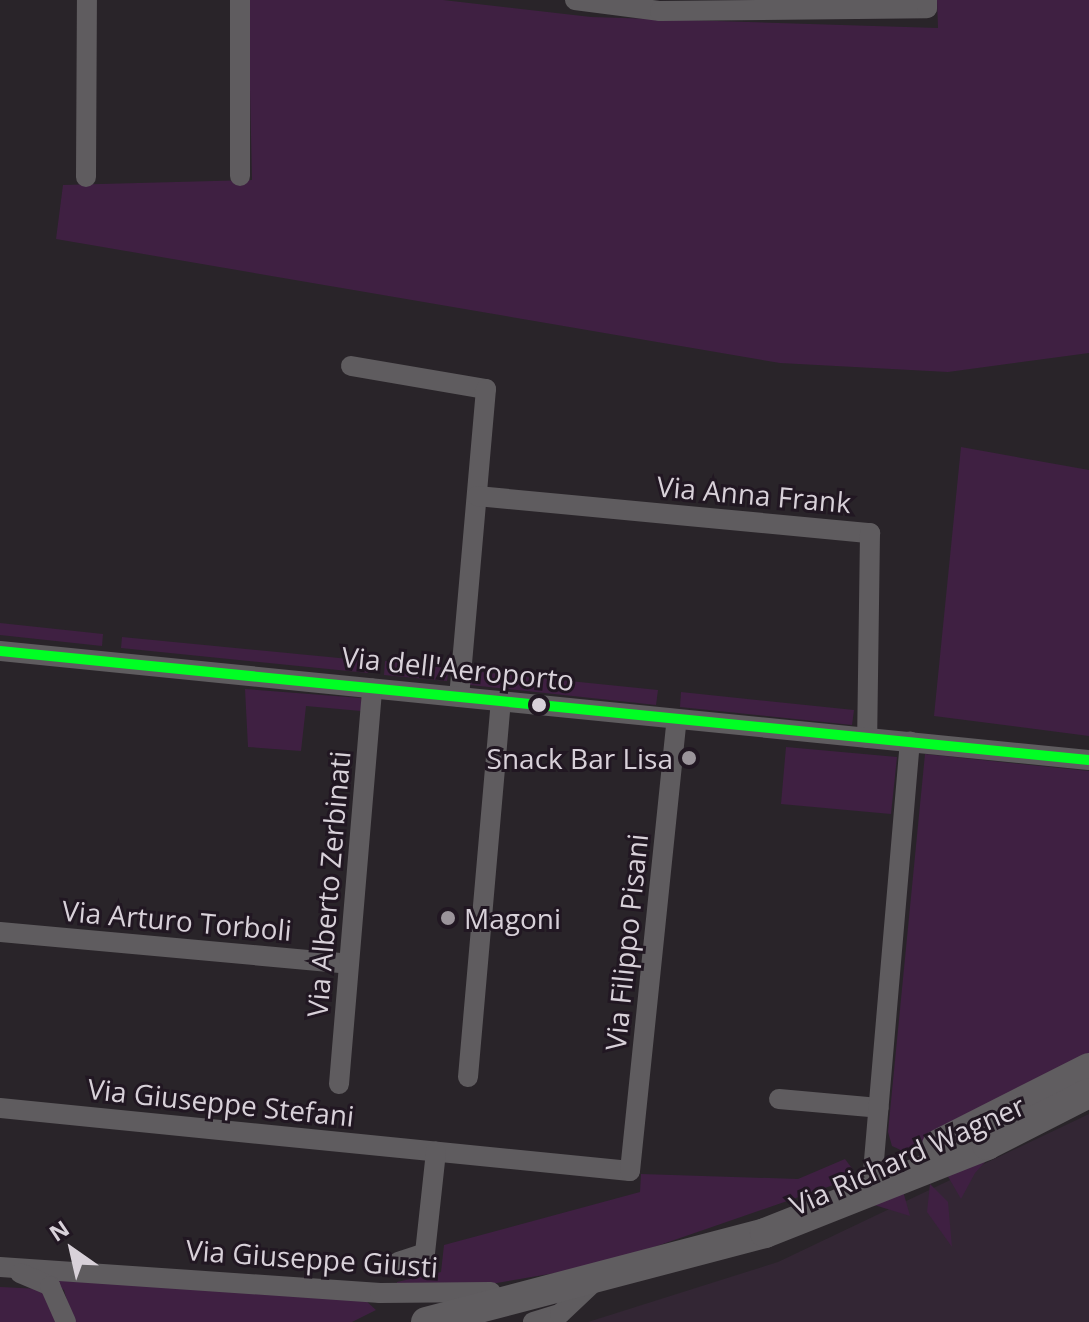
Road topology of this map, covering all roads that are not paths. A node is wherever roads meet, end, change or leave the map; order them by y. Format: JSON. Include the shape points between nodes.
{"nodes":[{"id":1,"x":87,"y":0,"type":"edge"},
{"id":2,"x":240,"y":0,"type":"edge"},
{"id":3,"x":575,"y":0,"type":"edge"},
{"id":4,"x":927,"y":4,"type":"edge"},
{"id":5,"x":660,"y":6,"type":"edge"},
{"id":6,"x":240,"y":176,"type":"dead end"},
{"id":7,"x":86,"y":177,"type":"dead end"},
{"id":8,"x":351,"y":366,"type":"dead end"},
{"id":9,"x":477,"y":496,"type":"junction"},
{"id":10,"x":0,"y":651,"type":"edge"},
{"id":11,"x":372,"y":688,"type":"junction"},
{"id":12,"x":459,"y":697,"type":"junction"},
{"id":13,"x":501,"y":701,"type":"junction"},
{"id":14,"x":677,"y":719,"type":"junction"},
{"id":15,"x":867,"y":738,"type":"junction"},
{"id":16,"x":910,"y":742,"type":"junction"},
{"id":17,"x":1089,"y":760,"type":"edge"},
{"id":18,"x":0,"y":932,"type":"edge"},
{"id":19,"x":349,"y":964,"type":"junction"},
{"id":20,"x":1089,"y":1068,"type":"edge"},
{"id":21,"x":468,"y":1077,"type":"dead end"},
{"id":22,"x":339,"y":1084,"type":"dead end"},
{"id":23,"x":1089,"y":1093,"type":"edge"},
{"id":24,"x":779,"y":1099,"type":"dead end"},
{"id":25,"x":0,"y":1108,"type":"edge"},
{"id":26,"x":879,"y":1108,"type":"junction"},
{"id":27,"x":436,"y":1152,"type":"junction"},
{"id":28,"x":630,"y":1171,"type":"joint"},
{"id":29,"x":873,"y":1172,"type":"junction"},
{"id":30,"x":726,"y":1241,"type":"junction"},
{"id":31,"x":398,"y":1262,"type":"dead end"},
{"id":32,"x":0,"y":1268,"type":"edge"},
{"id":33,"x":606,"y":1277,"type":"junction"},
{"id":34,"x":66,"y":1322,"type":"edge"},
{"id":35,"x":426,"y":1322,"type":"edge"},
{"id":36,"x":533,"y":1322,"type":"edge"}],
"edges":[{"from":1,"to":7,"type":"street"},
{"from":2,"to":6,"type":"street"},
{"from":3,"to":5,"type":"street"},
{"from":4,"to":5,"type":"street"},
{"from":8,"to":9,"type":"street","via":[[486,389]]},
{"from":9,"to":12,"type":"street"},
{"from":9,"to":15,"type":"street","name":"Via Anna Frank","via":[[870,533]]},
{"from":10,"to":11,"type":"street","name":"Via dell'Aeroporto"},
{"from":11,"to":12,"type":"street","name":"Via dell'Aeroporto"},
{"from":11,"to":19,"type":"street","name":"Via Alberto Zerbinati"},
{"from":12,"to":13,"type":"street","name":"Via dell'Aeroporto"},
{"from":13,"to":14,"type":"street","name":"Via dell'Aeroporto"},
{"from":13,"to":21,"type":"street"},
{"from":14,"to":15,"type":"street","name":"Via dell'Aeroporto"},
{"from":14,"to":28,"type":"street","name":"Via Filippo Pisani"},
{"from":15,"to":16,"type":"street","name":"Via dell'Aeroporto"},
{"from":16,"to":17,"type":"street","name":"Via dell'Aeroporto"},
{"from":16,"to":26,"type":"street"},
{"from":18,"to":19,"type":"street","name":"Via Arturo Torboli"},
{"from":19,"to":22,"type":"street","name":"Via Alberto Zerbinati"},
{"from":20,"to":29,"type":"main road","name":"Via Richard Wagner"},
{"from":23,"to":30,"type":"main road","name":"Via Richard Wagner","via":[[922,1173]]},
{"from":24,"to":26,"type":"street"},
{"from":25,"to":27,"type":"street","name":"Via Giuseppe Stefani"},
{"from":26,"to":29,"type":"street"},
{"from":27,"to":28,"type":"street","name":"Via Giuseppe Stefani"},
{"from":27,"to":31,"type":"street","via":[[425,1253]]},
{"from":29,"to":30,"type":"main road","name":"Via Richard Wagner"},
{"from":30,"to":33,"type":"main road","name":"Via Richard Wagner"},
{"from":32,"to":33,"type":"street","name":"Via Giuseppe Giusti","via":[[458,1296],[563,1275]]},
{"from":32,"to":34,"type":"street","name":"Via Giuseppe Giusti","via":[[50,1286]]},
{"from":33,"to":35,"type":"main road","name":"Via Richard Wagner"},
{"from":33,"to":36,"type":"street","via":[[560,1314]]}]}
